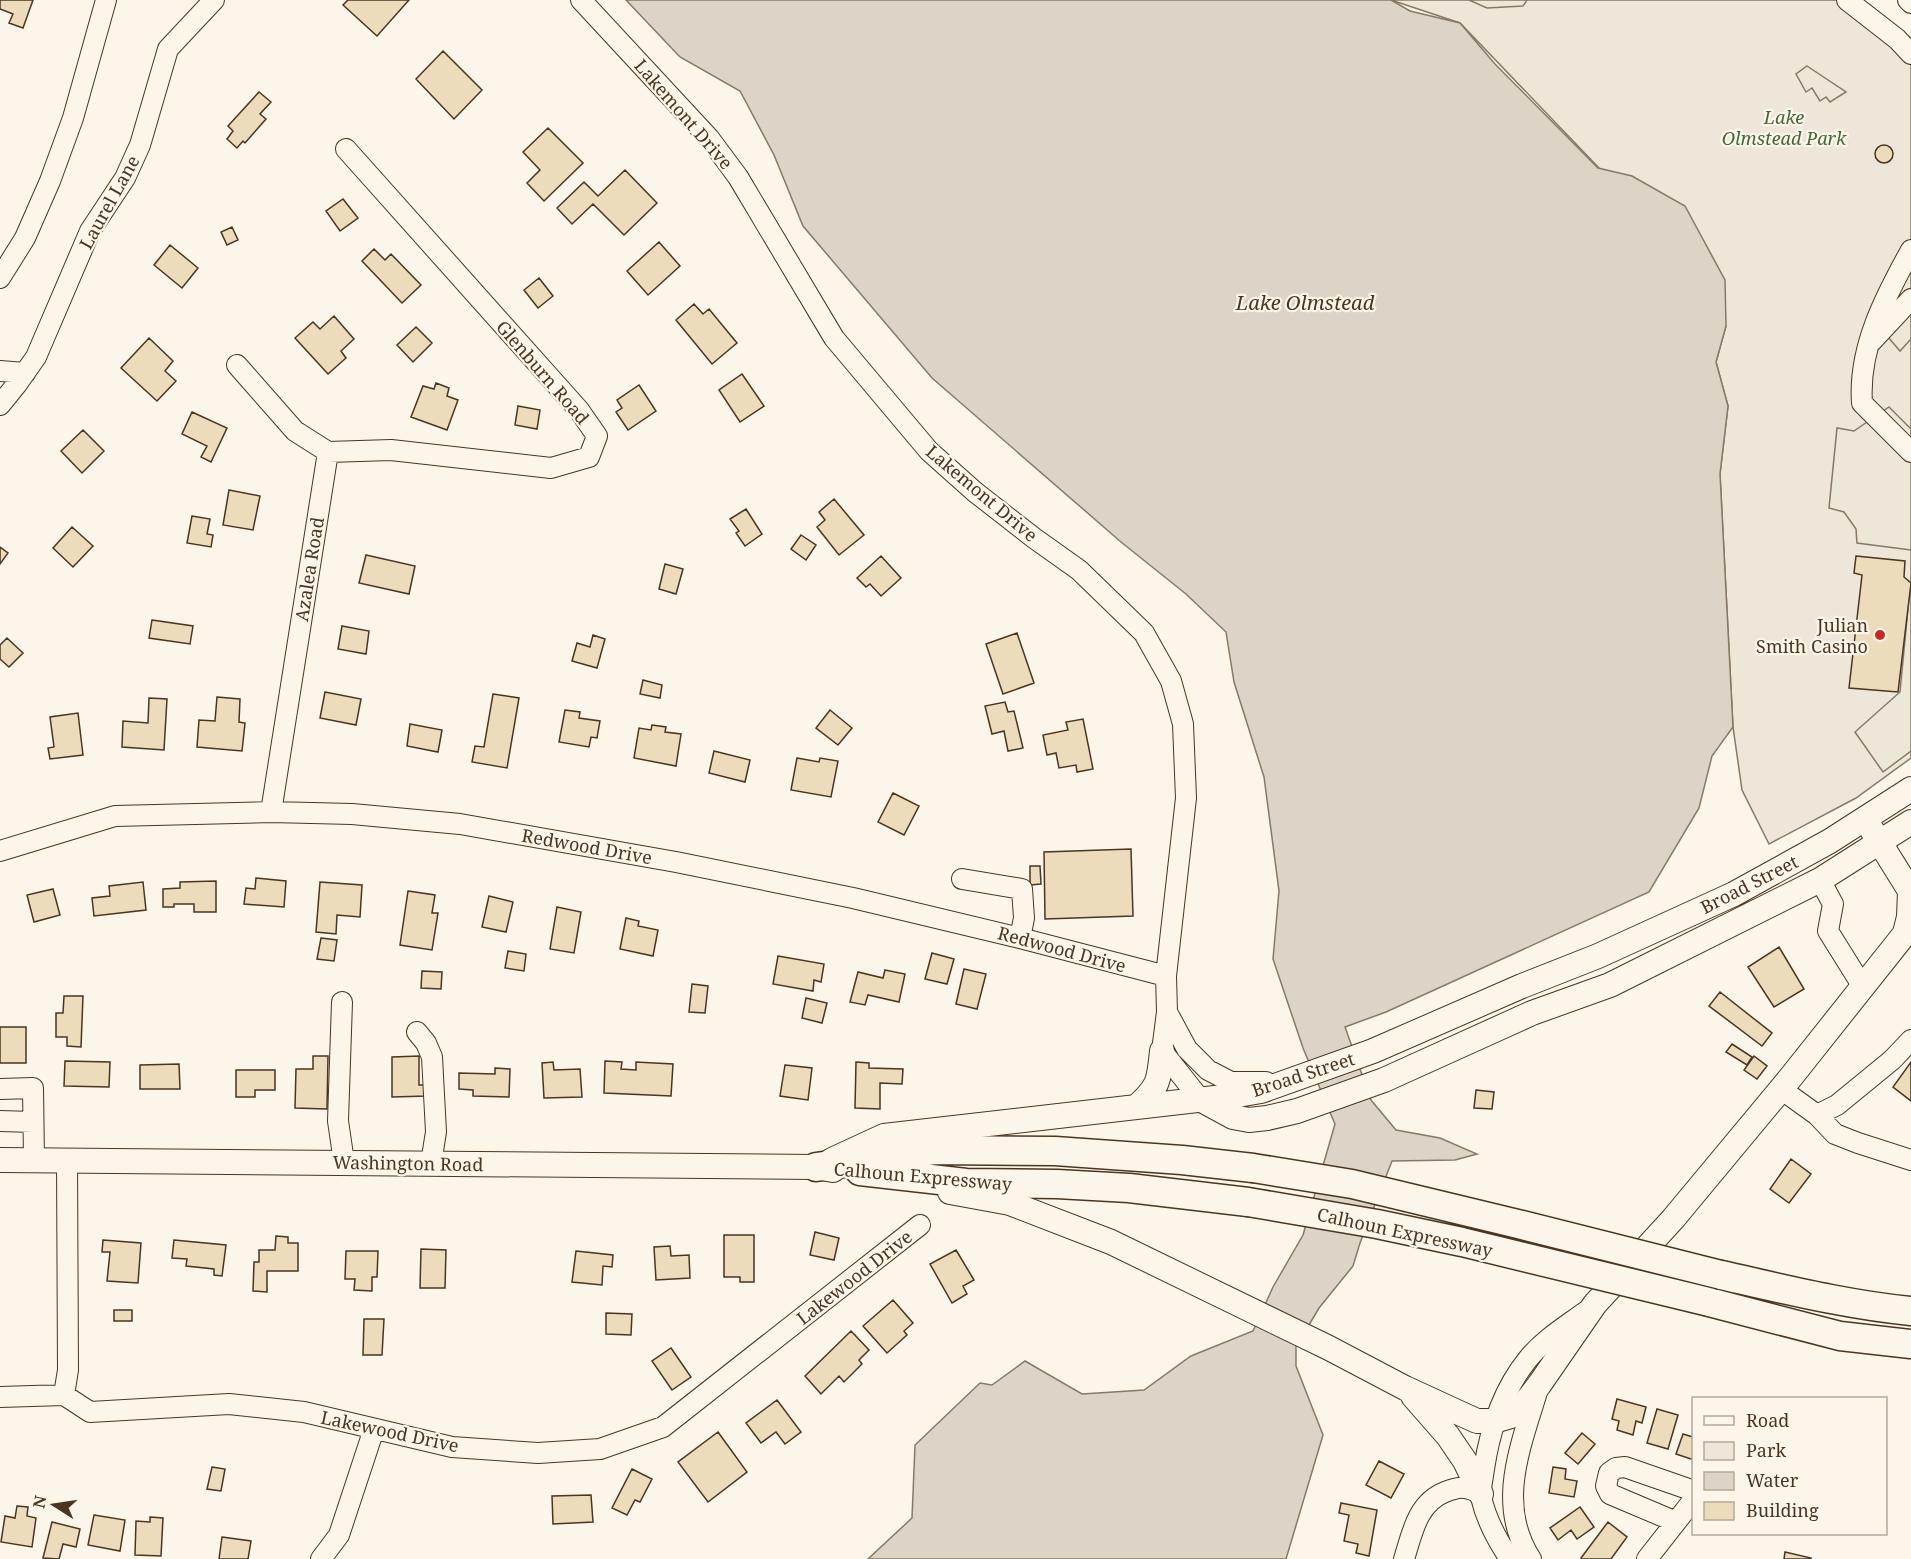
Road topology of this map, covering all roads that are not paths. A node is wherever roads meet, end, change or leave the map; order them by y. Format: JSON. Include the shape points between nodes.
{"nodes":[{"id":1,"x":106,"y":0,"type":"edge"},
{"id":2,"x":214,"y":0,"type":"edge"},
{"id":3,"x":581,"y":0,"type":"edge"},
{"id":4,"x":1846,"y":0,"type":"edge"},
{"id":5,"x":1911,"y":54,"type":"edge"},
{"id":6,"x":346,"y":149,"type":"dead end"},
{"id":7,"x":1911,"y":250,"type":"edge"},
{"id":8,"x":0,"y":278,"type":"edge"},
{"id":9,"x":1911,"y":299,"type":"edge"},
{"id":10,"x":1870,"y":342,"type":"junction"},
{"id":11,"x":237,"y":365,"type":"dead end"},
{"id":12,"x":0,"y":371,"type":"edge"},
{"id":13,"x":25,"y":373,"type":"junction"},
{"id":14,"x":0,"y":405,"type":"edge"},
{"id":15,"x":328,"y":452,"type":"junction"},
{"id":16,"x":1911,"y":452,"type":"edge"},
{"id":17,"x":1911,"y":789,"type":"edge"},
{"id":18,"x":271,"y":812,"type":"junction"},
{"id":19,"x":1865,"y":820,"type":"junction"},
{"id":20,"x":1911,"y":822,"type":"edge"},
{"id":21,"x":1880,"y":843,"type":"junction"},
{"id":22,"x":0,"y":851,"type":"edge"},
{"id":23,"x":962,"y":879,"type":"dead end"},
{"id":24,"x":1820,"y":880,"type":"junction"},
{"id":25,"x":1908,"y":929,"type":"edge"},
{"id":26,"x":1020,"y":938,"type":"junction"},
{"id":27,"x":1167,"y":976,"type":"junction"},
{"id":28,"x":1863,"y":987,"type":"junction"},
{"id":29,"x":342,"y":1002,"type":"dead end"},
{"id":30,"x":1167,"y":1012,"type":"junction"},
{"id":31,"x":417,"y":1032,"type":"dead end"},
{"id":32,"x":1911,"y":1040,"type":"edge"},
{"id":33,"x":1162,"y":1051,"type":"junction"},
{"id":34,"x":1288,"y":1081,"type":"junction"},
{"id":35,"x":0,"y":1089,"type":"edge"},
{"id":36,"x":1781,"y":1089,"type":"junction"},
{"id":37,"x":1200,"y":1099,"type":"junction"},
{"id":38,"x":1136,"y":1107,"type":"junction"},
{"id":39,"x":1817,"y":1115,"type":"junction"},
{"id":40,"x":0,"y":1121,"type":"edge"},
{"id":41,"x":33,"y":1122,"type":"junction"},
{"id":42,"x":67,"y":1159,"type":"junction"},
{"id":43,"x":0,"y":1160,"type":"edge"},
{"id":44,"x":34,"y":1160,"type":"junction"},
{"id":45,"x":1911,"y":1160,"type":"edge"},
{"id":46,"x":344,"y":1162,"type":"junction"},
{"id":47,"x":431,"y":1163,"type":"junction"},
{"id":48,"x":816,"y":1167,"type":"junction"},
{"id":49,"x":920,"y":1225,"type":"dead end"},
{"id":50,"x":1595,"y":1304,"type":"junction"},
{"id":51,"x":1911,"y":1311,"type":"edge"},
{"id":52,"x":1911,"y":1344,"type":"edge"},
{"id":53,"x":1539,"y":1385,"type":"junction"},
{"id":54,"x":1405,"y":1388,"type":"junction"},
{"id":55,"x":64,"y":1395,"type":"junction"},
{"id":56,"x":0,"y":1398,"type":"edge"},
{"id":57,"x":1494,"y":1421,"type":"junction"},
{"id":58,"x":374,"y":1429,"type":"junction"},
{"id":59,"x":1692,"y":1490,"type":"edge"},
{"id":60,"x":1480,"y":1494,"type":"junction"},
{"id":61,"x":1692,"y":1502,"type":"edge"},
{"id":62,"x":1676,"y":1522,"type":"junction"},
{"id":63,"x":324,"y":1558,"type":"edge"},
{"id":64,"x":1404,"y":1559,"type":"edge"},
{"id":65,"x":1510,"y":1559,"type":"edge"},
{"id":66,"x":1531,"y":1559,"type":"edge"},
{"id":67,"x":1647,"y":1559,"type":"edge"}],
"edges":[{"from":1,"to":8,"type":"street","via":[[76,108],[50,181],[25,238]]},
{"from":2,"to":13,"type":"street","name":"Laurel Lane","via":[[168,49],[140,145],[125,178],[90,231],[36,357]]},
{"from":3,"to":27,"type":"street","name":"Lakemont Drive","via":[[710,138],[738,177],[834,338],[929,451],[975,492],[1079,570],[1144,633],[1171,681],[1183,724],[1186,798]]},
{"from":4,"to":5,"type":"street"},
{"from":6,"to":15,"type":"street","name":"Glenburn Road","via":[[579,410],[597,436],[588,457],[551,468],[391,450]]},
{"from":7,"to":10,"type":"street","via":[[1877,316]]},
{"from":9,"to":10,"type":"street"},
{"from":10,"to":16,"type":"street","via":[[1861,382],[1862,403]]},
{"from":11,"to":15,"type":"street","via":[[296,431]]},
{"from":12,"to":13,"type":"street"},
{"from":13,"to":14,"type":"street","name":"Laurel Lane"},
{"from":15,"to":18,"type":"street","name":"Azalea Road"},
{"from":17,"to":19,"type":"main road","name":"Broad Street"},
{"from":18,"to":22,"type":"street","name":"Redwood Drive","via":[[115,816]]},
{"from":18,"to":26,"type":"street","name":"Redwood Drive","via":[[352,814],[460,824],[809,889]]},
{"from":19,"to":21,"type":"main road"},
{"from":19,"to":34,"type":"main road","name":"Broad Street","via":[[1734,894],[1598,956],[1373,1051]]},
{"from":20,"to":21,"type":"main road","name":"Broad Street"},
{"from":21,"to":24,"type":"main road","name":"Broad Street"},
{"from":21,"to":25,"type":"main road","via":[[1910,891]]},
{"from":23,"to":26,"type":"street","via":[[1022,889],[1024,918]]},
{"from":24,"to":28,"type":"street","via":[[1833,904],[1828,931]]},
{"from":24,"to":37,"type":"main road","name":"Broad Street","via":[[1610,985],[1532,1013],[1384,1080],[1297,1112],[1249,1120],[1233,1117]]},
{"from":25,"to":28,"type":"main road"},
{"from":26,"to":27,"type":"street","name":"Redwood Drive"},
{"from":27,"to":30,"type":"street","name":"Lakemont Drive"},
{"from":28,"to":36,"type":"main road"},
{"from":29,"to":46,"type":"street","via":[[338,1121]]},
{"from":30,"to":33,"type":"street","name":"Lakemont Drive"},
{"from":30,"to":34,"type":"street","name":"Lakemont Drive","via":[[1187,1049],[1208,1070],[1231,1082]]},
{"from":31,"to":47,"type":"street","via":[[432,1057],[436,1132]]},
{"from":32,"to":39,"type":"street","via":[[1837,1105]]},
{"from":33,"to":37,"type":"street"},
{"from":33,"to":38,"type":"main road","via":[[1159,1079]]},
{"from":34,"to":37,"type":"main road","name":"Broad Street","via":[[1261,1091]]},
{"from":35,"to":41,"type":"street","via":[[33,1088]]},
{"from":36,"to":39,"type":"street"},
{"from":36,"to":50,"type":"main road","via":[[1673,1219]]},
{"from":37,"to":38,"type":"main road"},
{"from":38,"to":48,"type":"main road","via":[[884,1136]]},
{"from":39,"to":45,"type":"street","via":[[1835,1134]]},
{"from":40,"to":41,"type":"street"},
{"from":41,"to":44,"type":"street"},
{"from":42,"to":44,"type":"main road","name":"Washington Road"},
{"from":42,"to":46,"type":"main road","name":"Washington Road"},
{"from":42,"to":55,"type":"street","via":[[68,1370]]},
{"from":43,"to":44,"type":"main road","name":"Washington Road"},
{"from":46,"to":47,"type":"main road","name":"Washington Road"},
{"from":47,"to":48,"type":"main road","name":"Washington Road"},
{"from":48,"to":51,"type":"highway","name":"Calhoun Expressway","bridge":true,"via":[[936,1150],[1055,1151],[1253,1168],[1352,1184],[1814,1296]]},
{"from":48,"to":52,"type":"highway","name":"Calhoun Expressway","bridge":true,"via":[[966,1183],[1129,1188],[1248,1202],[1462,1242],[1840,1336]]},
{"from":48,"to":54,"type":"main road","name":"Washington Road","via":[[1010,1203],[1111,1242]]},
{"from":49,"to":58,"type":"street","name":"Lakewood Drive","via":[[663,1427],[600,1449],[538,1453],[452,1447]]},
{"from":50,"to":53,"type":"main road"},
{"from":50,"to":57,"type":"street","via":[[1529,1358],[1508,1389]]},
{"from":53,"to":57,"type":"main road","via":[[1511,1416]]},
{"from":53,"to":66,"type":"street","via":[[1520,1449],[1512,1496],[1517,1532]]},
{"from":54,"to":57,"type":"main road","name":"Washington Road","via":[[1477,1421]]},
{"from":54,"to":60,"type":"main road","via":[[1448,1436]]},
{"from":55,"to":56,"type":"street"},
{"from":55,"to":58,"type":"street","name":"Lakewood Drive","via":[[90,1412],[228,1404],[304,1412]]},
{"from":57,"to":60,"type":"street"},
{"from":58,"to":63,"type":"street","via":[[339,1535]]},
{"from":59,"to":62,"type":"street","via":[[1625,1467],[1609,1473],[1606,1486],[1610,1494]]},
{"from":60,"to":64,"type":"street","via":[[1467,1487],[1454,1489],[1426,1504]]},
{"from":60,"to":65,"type":"street","via":[[1498,1542]]},
{"from":61,"to":62,"type":"street"},
{"from":62,"to":67,"type":"street"}]}
